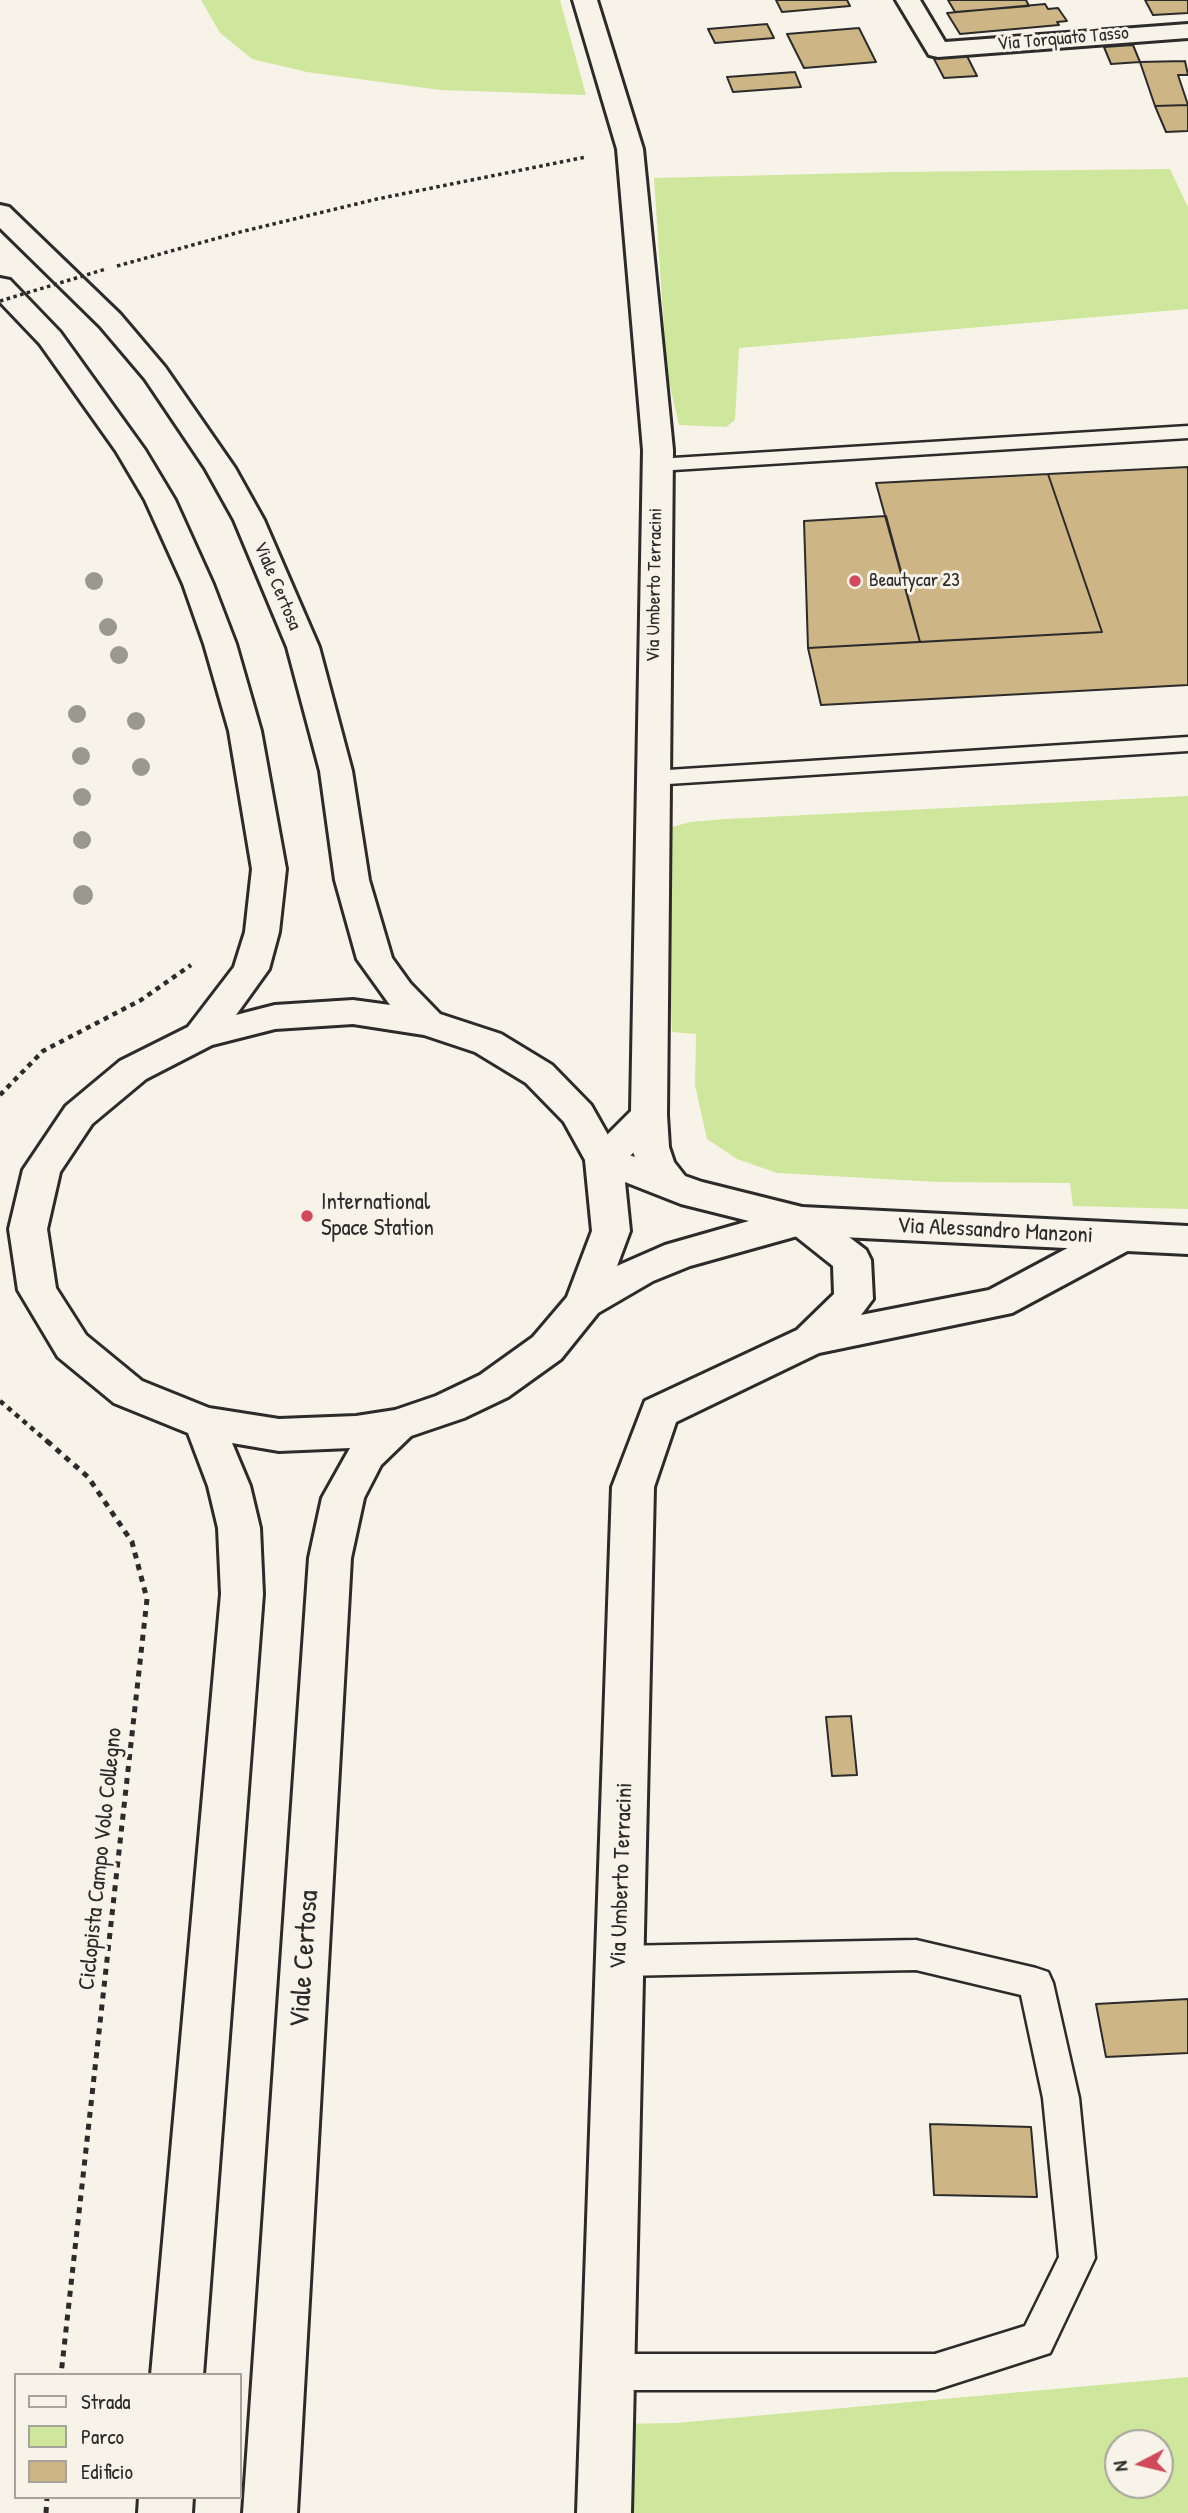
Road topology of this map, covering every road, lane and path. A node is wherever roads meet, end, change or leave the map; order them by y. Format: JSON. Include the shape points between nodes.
{"nodes":[{"id":1,"x":585,"y":0,"type":"edge"},
{"id":2,"x":908,"y":0,"type":"edge"},
{"id":3,"x":1188,"y":31,"type":"edge"},
{"id":4,"x":587,"y":157,"type":"dead end"},
{"id":5,"x":0,"y":213,"type":"edge"},
{"id":6,"x":0,"y":286,"type":"edge"},
{"id":7,"x":0,"y":301,"type":"edge"},
{"id":8,"x":1188,"y":432,"type":"edge"},
{"id":9,"x":657,"y":465,"type":"junction"},
{"id":10,"x":1188,"y":744,"type":"edge"},
{"id":11,"x":652,"y":778,"type":"junction"},
{"id":12,"x":200,"y":959,"type":"dead end"},
{"id":13,"x":427,"y":1023,"type":"junction"},
{"id":14,"x":201,"y":1036,"type":"junction"},
{"id":15,"x":0,"y":1095,"type":"edge"},
{"id":16,"x":649,"y":1115,"type":"junction"},
{"id":17,"x":604,"y":1160,"type":"junction"},
{"id":18,"x":671,"y":1185,"type":"junction"},
{"id":19,"x":802,"y":1221,"type":"junction"},
{"id":20,"x":1119,"y":1238,"type":"junction"},
{"id":21,"x":1188,"y":1240,"type":"edge"},
{"id":22,"x":584,"y":1303,"type":"junction"},
{"id":23,"x":811,"y":1340,"type":"junction"},
{"id":24,"x":0,"y":1401,"type":"edge"},
{"id":25,"x":204,"y":1423,"type":"junction"},
{"id":26,"x":397,"y":1425,"type":"junction"},
{"id":27,"x":619,"y":1961,"type":"junction"},
{"id":28,"x":608,"y":2372,"type":"junction"},
{"id":29,"x":61,"y":2373,"type":"edge"},
{"id":30,"x":177,"y":2373,"type":"edge"},
{"id":31,"x":270,"y":2513,"type":"edge"},
{"id":32,"x":604,"y":2513,"type":"edge"}],
"edges":[{"from":1,"to":9,"type":"main road","name":"Via Umberto Terracini","via":[[629,149]]},
{"from":2,"to":3,"type":"main road","name":"Via Torquato Tasso","via":[[937,50]]},
{"from":4,"to":7,"type":"path","bridge":true,"via":[[236,233]]},
{"from":5,"to":13,"type":"main road","name":"Viale Certosa","via":[[110,320],[155,373],[220,468],[249,520],[303,647],[336,771],[352,880],[375,959]]},
{"from":6,"to":14,"type":"main road","via":[[50,338],[160,500],[198,584],[245,730],[269,869],[262,932],[251,968]]},
{"from":8,"to":9,"type":"lane"},
{"from":9,"to":11,"type":"main road","name":"Via Umberto Terracini"},
{"from":10,"to":11,"type":"lane"},
{"from":11,"to":16,"type":"main road","name":"Via Umberto Terracini"},
{"from":12,"to":15,"type":"path","via":[[141,1000],[43,1051]]},
{"from":13,"to":14,"type":"main road","via":[[353,1012],[275,1017]]},
{"from":13,"to":17,"type":"main road","via":[[488,1043],[539,1074],[578,1114]]},
{"from":14,"to":25,"type":"main road","via":[[133,1070],[79,1115],[42,1170],[28,1230],[37,1290],[72,1346],[128,1392]]},
{"from":16,"to":17,"type":"main road"},
{"from":16,"to":18,"type":"main road","name":"Via Umberto Terracini","via":[[650,1147]]},
{"from":17,"to":18,"type":"main road","name":"Via Alessandro Manzoni"},
{"from":17,"to":22,"type":"main road","via":[[611,1231]]},
{"from":18,"to":19,"type":"main road","name":"Via Alessandro Manzoni"},
{"from":19,"to":20,"type":"main road","name":"Via Alessandro Manzoni"},
{"from":19,"to":22,"type":"main road","name":"Via Alessandro Manzoni","via":[[679,1255],[639,1271]]},
{"from":19,"to":23,"type":"main road","name":"Via Umberto Terracini","via":[[852,1259],[854,1299]]},
{"from":20,"to":21,"type":"main road","name":"Via Alessandro Manzoni"},
{"from":20,"to":23,"type":"main road","name":"Via Umberto Terracini","via":[[998,1303]]},
{"from":22,"to":26,"type":"main road","via":[[547,1348],[494,1386]]},
{"from":23,"to":27,"type":"main road","name":"Via Umberto Terracini","via":[[659,1412],[633,1487]]},
{"from":24,"to":29,"type":"path","name":"Ciclopista Campo Volo Collegno","via":[[88,1477],[132,1542],[147,1599]]},
{"from":25,"to":26,"type":"main road","via":[[279,1434],[356,1432]]},
{"from":25,"to":30,"type":"main road","via":[[229,1486],[239,1528],[242,1594]]},
{"from":26,"to":31,"type":"main road","name":"Viale Certosa","via":[[367,1454],[343,1498],[330,1558]]},
{"from":27,"to":28,"type":"main road","name":"Via Umberto Terracini"},
{"from":27,"to":28,"type":"lane","via":[[916,1955],[1036,1983],[1061,2098],[1077,2258],[1037,2340],[935,2372]]},
{"from":28,"to":32,"type":"main road","name":"Via Umberto Terracini"}]}
